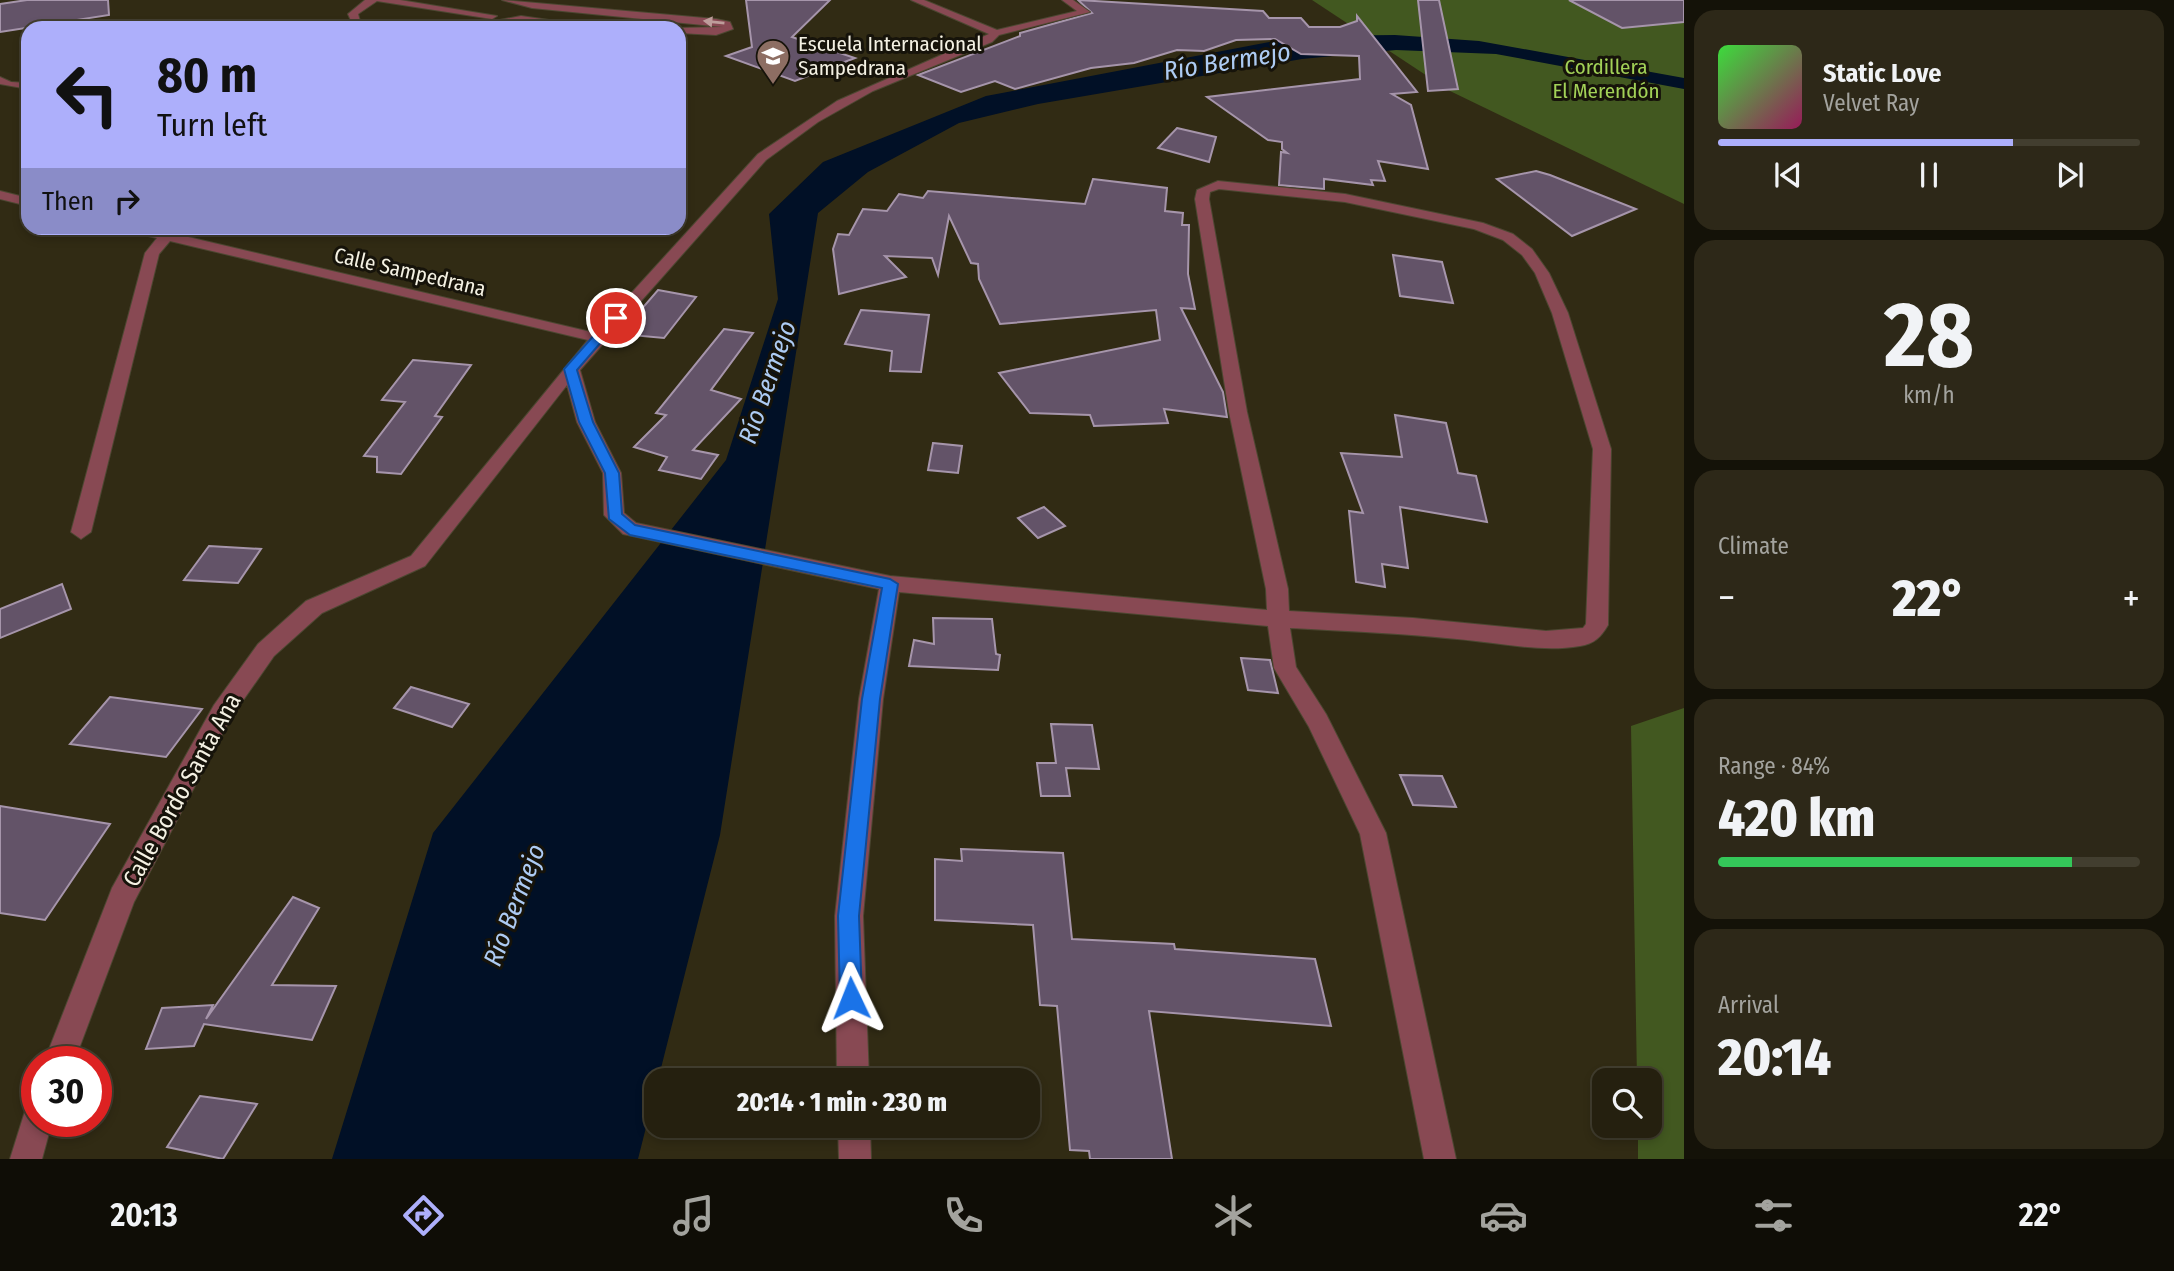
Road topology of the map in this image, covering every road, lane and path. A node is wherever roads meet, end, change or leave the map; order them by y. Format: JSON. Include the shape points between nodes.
{"nodes":[{"id":1,"x":373,"y":0,"type":"edge"},
{"id":2,"x":381,"y":0,"type":"edge"},
{"id":3,"x":507,"y":0,"type":"edge"},
{"id":4,"x":916,"y":0,"type":"edge"},
{"id":5,"x":1067,"y":0,"type":"edge"},
{"id":6,"x":494,"y":17,"type":"junction"},
{"id":7,"x":353,"y":21,"type":"edge"},
{"id":8,"x":485,"y":21,"type":"edge"},
{"id":9,"x":504,"y":21,"type":"edge"},
{"id":10,"x":548,"y":21,"type":"edge"},
{"id":11,"x":686,"y":30,"type":"edge"},
{"id":12,"x":996,"y":33,"type":"junction"},
{"id":13,"x":0,"y":80,"type":"edge"},
{"id":14,"x":21,"y":86,"type":"edge"},
{"id":15,"x":0,"y":195,"type":"edge"},
{"id":16,"x":21,"y":200,"type":"edge"},
{"id":17,"x":162,"y":235,"type":"edge"},
{"id":18,"x":167,"y":236,"type":"junction"},
{"id":19,"x":598,"y":338,"type":"junction"},
{"id":20,"x":571,"y":369,"type":"junction"},
{"id":21,"x":81,"y":532,"type":"dead end"},
{"id":22,"x":890,"y":584,"type":"junction"},
{"id":23,"x":1278,"y":619,"type":"junction"},
{"id":24,"x":64,"y":1046,"type":"edge"},
{"id":25,"x":853,"y":1068,"type":"edge"},
{"id":26,"x":32,"y":1137,"type":"edge"},
{"id":27,"x":854,"y":1138,"type":"edge"},
{"id":28,"x":26,"y":1159,"type":"edge"},
{"id":29,"x":855,"y":1159,"type":"edge"},
{"id":30,"x":1440,"y":1159,"type":"edge"}],
"edges":[{"from":1,"to":7,"type":"street","via":[[362,5]]},
{"from":2,"to":6,"type":"street"},
{"from":3,"to":6,"type":"street","via":[[506,8]]},
{"from":11,"to":3,"type":"street","one_way":true,"via":[[728,29],[727,24],[716,22]]},
{"from":4,"to":12,"type":"street"},
{"from":5,"to":12,"type":"street","name":"Calle Bordo Santa Ana","via":[[1085,12]]},
{"from":6,"to":8,"type":"street"},
{"from":9,"to":10,"type":"street"},
{"from":12,"to":19,"type":"street","name":"Calle Bordo Santa Ana","via":[[874,85],[790,134],[762,157]]},
{"from":13,"to":14,"type":"street"},
{"from":15,"to":16,"type":"street"},
{"from":17,"to":18,"type":"street","name":"Calle Sampedrana"},
{"from":18,"to":19,"type":"street","name":"Calle Sampedrana"},
{"from":18,"to":21,"type":"street","via":[[152,253]]},
{"from":19,"to":20,"type":"street","name":"Calle Bordo Santa Ana"},
{"from":20,"to":22,"type":"street","via":[[586,422],[612,473],[614,515],[630,529]]},
{"from":20,"to":24,"type":"street","name":"Calle Bordo Santa Ana","via":[[418,561],[314,607],[266,650],[222,712],[122,897]]},
{"from":22,"to":23,"type":"street"},
{"from":22,"to":25,"type":"street","via":[[871,699],[849,916]]},
{"from":23,"to":23,"type":"street","via":[[1277,589],[1238,412],[1203,190],[1218,185],[1345,198],[1478,226],[1517,242],[1535,261],[1560,313],[1602,449],[1597,625],[1591,634],[1546,639]]},
{"from":23,"to":30,"type":"street","via":[[1285,668],[1318,721],[1373,833]]},
{"from":26,"to":28,"type":"street"},
{"from":27,"to":29,"type":"street"}]}
